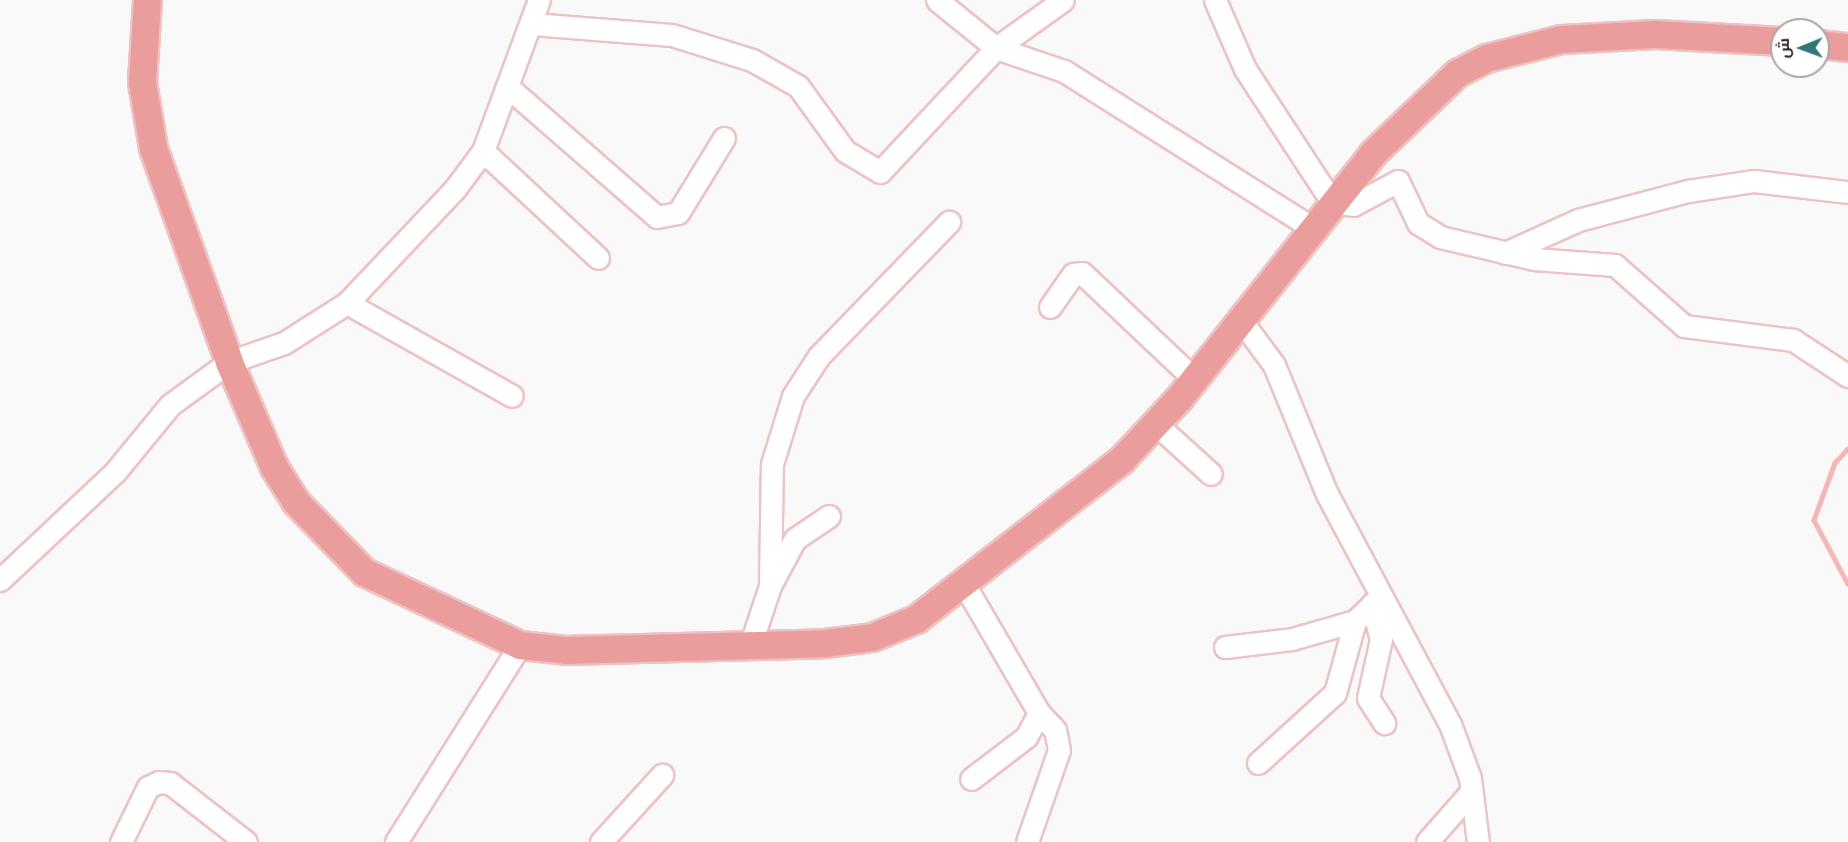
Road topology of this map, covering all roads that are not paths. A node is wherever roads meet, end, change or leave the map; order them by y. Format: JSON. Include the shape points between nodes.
{"nodes":[{"id":1,"x":539,"y":0,"type":"edge"},
{"id":2,"x":937,"y":0,"type":"edge"},
{"id":3,"x":1063,"y":0,"type":"edge"},
{"id":4,"x":1215,"y":0,"type":"edge"},
{"id":5,"x":149,"y":4,"type":"edge"},
{"id":6,"x":532,"y":24,"type":"junction"},
{"id":7,"x":1770,"y":41,"type":"edge"},
{"id":8,"x":1830,"y":45,"type":"edge"},
{"id":9,"x":1848,"y":47,"type":"edge"},
{"id":10,"x":996,"y":48,"type":"junction"},
{"id":11,"x":509,"y":88,"type":"junction"},
{"id":12,"x":724,"y":138,"type":"dead end"},
{"id":13,"x":483,"y":152,"type":"junction"},
{"id":14,"x":1848,"y":192,"type":"edge"},
{"id":15,"x":1332,"y":202,"type":"junction"},
{"id":16,"x":949,"y":222,"type":"dead end"},
{"id":17,"x":1312,"y":228,"type":"junction"},
{"id":18,"x":1504,"y":253,"type":"junction"},
{"id":19,"x":598,"y":258,"type":"dead end"},
{"id":20,"x":347,"y":303,"type":"junction"},
{"id":21,"x":1050,"y":306,"type":"dead end"},
{"id":22,"x":1240,"y":320,"type":"junction"},
{"id":23,"x":229,"y":362,"type":"junction"},
{"id":24,"x":1848,"y":376,"type":"edge"},
{"id":25,"x":1194,"y":379,"type":"junction"},
{"id":26,"x":512,"y":396,"type":"dead end"},
{"id":27,"x":1156,"y":424,"type":"junction"},
{"id":28,"x":1211,"y":474,"type":"dead end"},
{"id":29,"x":829,"y":516,"type":"dead end"},
{"id":30,"x":0,"y":580,"type":"edge"},
{"id":31,"x":964,"y":584,"type":"junction"},
{"id":32,"x":770,"y":586,"type":"junction"},
{"id":33,"x":1375,"y":601,"type":"junction"},
{"id":34,"x":1355,"y":621,"type":"junction"},
{"id":35,"x":520,"y":645,"type":"junction"},
{"id":36,"x":750,"y":646,"type":"junction"},
{"id":37,"x":1225,"y":647,"type":"dead end"},
{"id":38,"x":1039,"y":713,"type":"junction"},
{"id":39,"x":1384,"y":723,"type":"dead end"},
{"id":40,"x":1258,"y":763,"type":"dead end"},
{"id":41,"x":662,"y":775,"type":"dead end"},
{"id":42,"x":971,"y":779,"type":"dead end"},
{"id":43,"x":1469,"y":794,"type":"junction"},
{"id":44,"x":121,"y":842,"type":"edge"},
{"id":45,"x":246,"y":842,"type":"edge"},
{"id":46,"x":396,"y":842,"type":"edge"},
{"id":47,"x":601,"y":842,"type":"edge"},
{"id":48,"x":1027,"y":842,"type":"edge"},
{"id":49,"x":1427,"y":842,"type":"edge"},
{"id":50,"x":1478,"y":842,"type":"edge"}],
"edges":[{"from":1,"to":6,"type":"street"},
{"from":2,"to":10,"type":"street"},
{"from":3,"to":10,"type":"street"},
{"from":4,"to":15,"type":"street","via":[[1245,69]]},
{"from":5,"to":23,"type":"main road","via":[[141,82],[153,148]]},
{"from":6,"to":10,"type":"street","via":[[672,35],[752,60],[798,86],[845,151],[880,172]]},
{"from":6,"to":11,"type":"street"},
{"from":7,"to":15,"type":"main road","via":[[1599,36],[1561,39],[1486,58],[1423,100]]},
{"from":8,"to":9,"type":"main road"},
{"from":10,"to":17,"type":"street","via":[[1064,71]]},
{"from":11,"to":12,"type":"street","via":[[657,218],[678,213]]},
{"from":11,"to":13,"type":"street"},
{"from":13,"to":19,"type":"street"},
{"from":13,"to":20,"type":"street"},
{"from":14,"to":18,"type":"street","via":[[1754,181],[1688,191],[1578,220]]},
{"from":15,"to":17,"type":"main road"},
{"from":15,"to":18,"type":"street","via":[[1353,205],[1398,181],[1418,223],[1440,237]]},
{"from":16,"to":32,"type":"street","via":[[819,356],[793,396],[772,464]]},
{"from":17,"to":22,"type":"main road"},
{"from":18,"to":24,"type":"street","via":[[1615,265],[1684,326],[1793,340]]},
{"from":20,"to":23,"type":"street","via":[[284,343]]},
{"from":20,"to":26,"type":"street"},
{"from":21,"to":25,"type":"street","via":[[1073,274],[1082,273]]},
{"from":22,"to":25,"type":"main road"},
{"from":22,"to":33,"type":"street","via":[[1274,365]]},
{"from":23,"to":30,"type":"street","via":[[170,405],[116,472]]},
{"from":23,"to":35,"type":"main road","via":[[274,467],[338,550],[364,572]]},
{"from":25,"to":27,"type":"main road"},
{"from":27,"to":28,"type":"street"},
{"from":27,"to":31,"type":"main road","via":[[1084,491]]},
{"from":29,"to":32,"type":"street","via":[[795,539]]},
{"from":31,"to":36,"type":"main road","via":[[916,619],[872,637]]},
{"from":31,"to":38,"type":"street"},
{"from":32,"to":36,"type":"street"},
{"from":33,"to":34,"type":"street"},
{"from":33,"to":39,"type":"street","via":[[1381,639],[1368,698]]},
{"from":33,"to":43,"type":"street","via":[[1450,724],[1470,778]]},
{"from":34,"to":37,"type":"street","via":[[1293,639]]},
{"from":34,"to":40,"type":"street","via":[[1335,693]]},
{"from":35,"to":36,"type":"main road","via":[[565,650]]},
{"from":35,"to":46,"type":"street"},
{"from":38,"to":42,"type":"street","via":[[1026,737]]},
{"from":38,"to":48,"type":"street","via":[[1055,730],[1059,750]]},
{"from":41,"to":47,"type":"street"},
{"from":43,"to":49,"type":"street"},
{"from":43,"to":50,"type":"street"},
{"from":44,"to":45,"type":"street","via":[[148,787],[159,782],[170,783]]}]}
